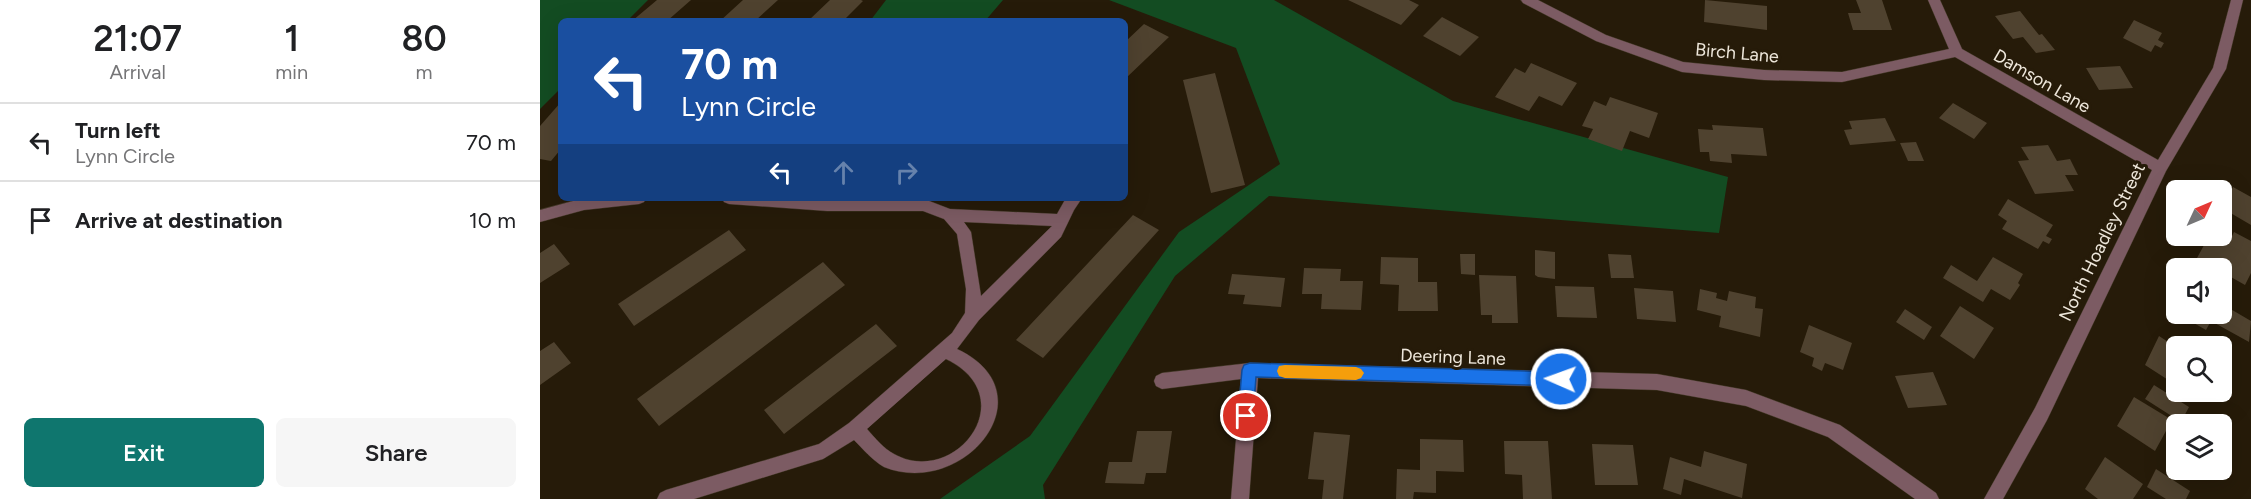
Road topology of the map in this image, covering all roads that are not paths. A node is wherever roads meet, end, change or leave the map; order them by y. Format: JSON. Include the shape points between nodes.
{"nodes":[{"id":1,"x":1527,"y":0,"type":"edge"},
{"id":2,"x":1934,"y":0,"type":"edge"},
{"id":3,"x":2237,"y":0,"type":"edge"},
{"id":4,"x":1957,"y":52,"type":"junction"},
{"id":5,"x":2160,"y":168,"type":"junction"},
{"id":6,"x":592,"y":201,"type":"edge"},
{"id":7,"x":771,"y":201,"type":"edge"},
{"id":8,"x":1073,"y":201,"type":"edge"},
{"id":9,"x":950,"y":215,"type":"junction"},
{"id":10,"x":540,"y":216,"type":"edge"},
{"id":11,"x":1062,"y":220,"type":"junction"},
{"id":12,"x":973,"y":315,"type":"junction"},
{"id":13,"x":943,"y":350,"type":"junction"},
{"id":14,"x":1250,"y":370,"type":"junction"},
{"id":15,"x":1162,"y":381,"type":"dead end"},
{"id":16,"x":855,"y":429,"type":"junction"},
{"id":17,"x":666,"y":499,"type":"edge"},
{"id":18,"x":1240,"y":499,"type":"edge"},
{"id":19,"x":1930,"y":499,"type":"edge"},
{"id":20,"x":1993,"y":499,"type":"edge"}],
"edges":[{"from":1,"to":4,"type":"street","name":"Birch Lane","via":[[1601,38],[1682,67],[1842,77]]},
{"from":2,"to":4,"type":"street"},
{"from":3,"to":5,"type":"street","name":"North Hoadley Street","via":[[2219,69]]},
{"from":4,"to":5,"type":"street","name":"Damson Lane"},
{"from":5,"to":20,"type":"street","name":"North Hoadley Street","via":[[2041,414]]},
{"from":6,"to":10,"type":"street"},
{"from":7,"to":9,"type":"street","via":[[924,205]]},
{"from":8,"to":11,"type":"street"},
{"from":9,"to":11,"type":"street"},
{"from":9,"to":12,"type":"street","via":[[964,232],[974,290]]},
{"from":11,"to":12,"type":"street","via":[[1056,233]]},
{"from":12,"to":13,"type":"street","via":[[958,338]]},
{"from":13,"to":16,"type":"street"},
{"from":13,"to":16,"type":"street","via":[[968,363],[987,388],[993,410],[989,426],[960,459],[937,468],[913,469],[892,463]]},
{"from":14,"to":15,"type":"street","name":"Deering Lane"},
{"from":14,"to":18,"type":"street"},
{"from":14,"to":19,"type":"street","name":"Deering Lane","via":[[1657,382],[1746,398],[1834,431]]},
{"from":16,"to":17,"type":"street","via":[[823,451]]}]}
